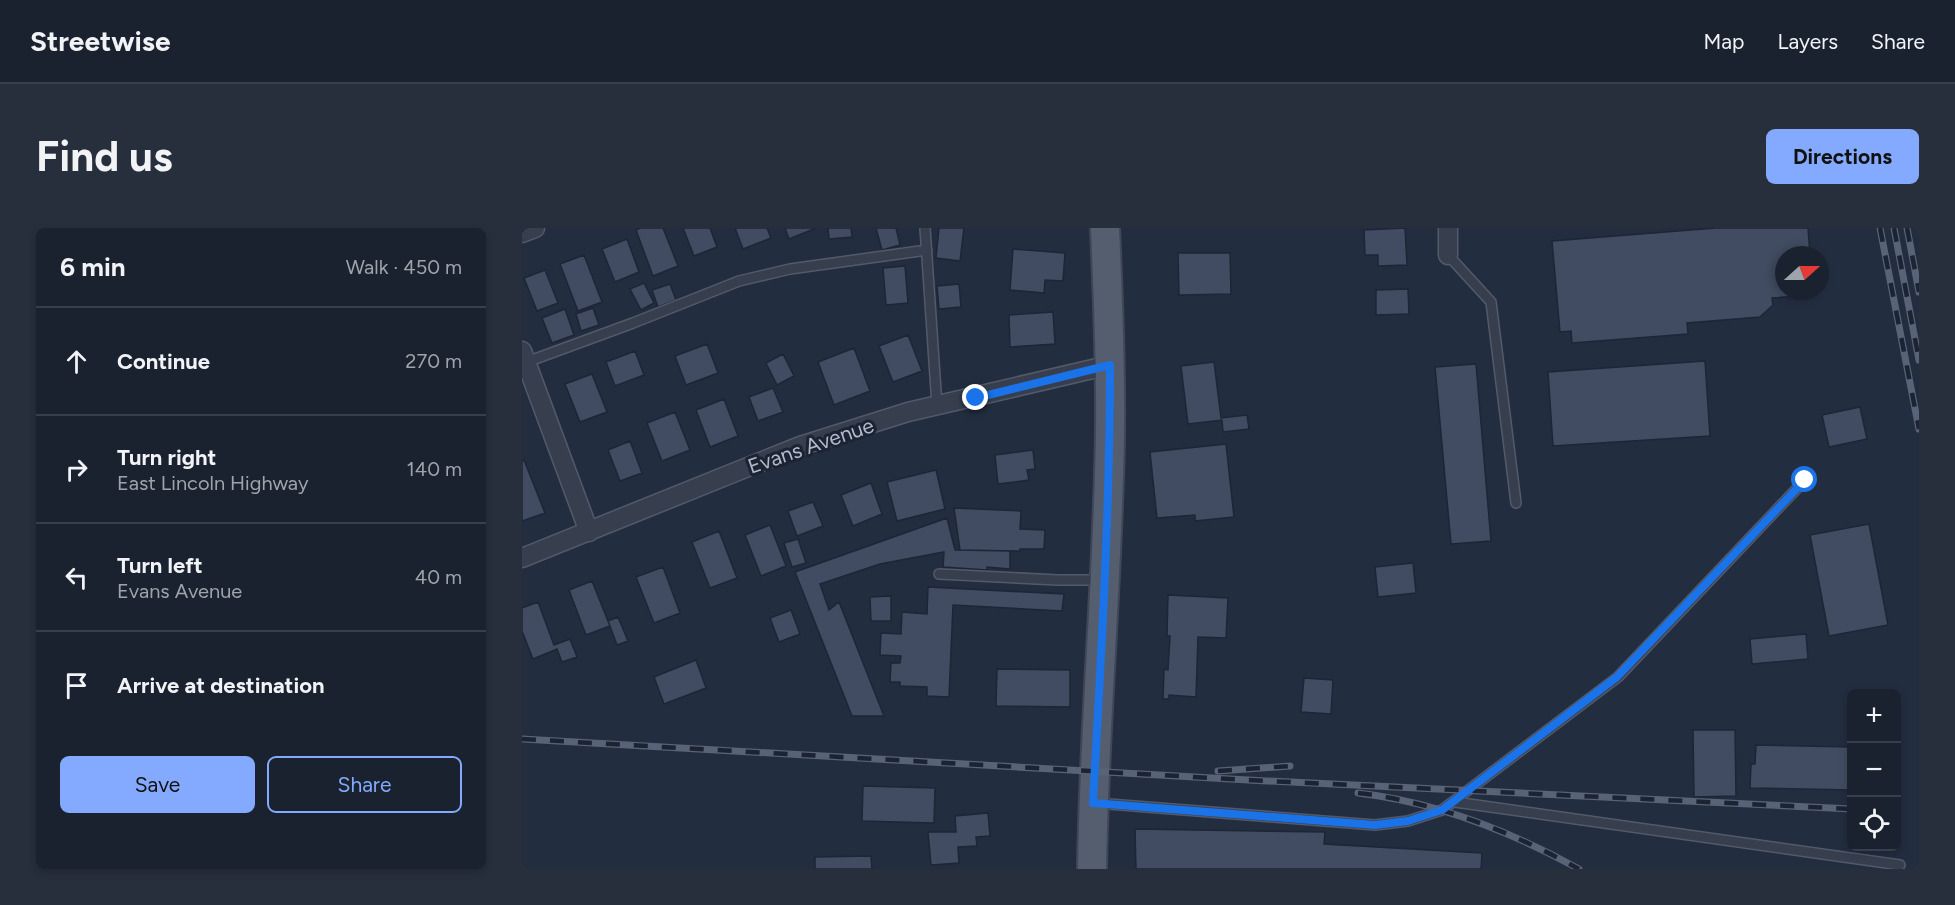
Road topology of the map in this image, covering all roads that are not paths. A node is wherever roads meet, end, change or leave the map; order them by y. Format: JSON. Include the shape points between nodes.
{"nodes":[{"id":1,"x":535,"y":228,"type":"edge"},
{"id":2,"x":925,"y":228,"type":"edge"},
{"id":3,"x":1105,"y":228,"type":"edge"},
{"id":4,"x":1448,"y":228,"type":"edge"},
{"id":5,"x":522,"y":233,"type":"edge"},
{"id":6,"x":927,"y":250,"type":"junction"},
{"id":7,"x":1448,"y":255,"type":"joint"},
{"id":8,"x":523,"y":359,"type":"edge"},
{"id":9,"x":1110,"y":365,"type":"junction"},
{"id":10,"x":937,"y":406,"type":"junction"},
{"id":11,"x":1805,"y":480,"type":"dead end"},
{"id":12,"x":1516,"y":503,"type":"dead end"},
{"id":13,"x":589,"y":532,"type":"junction"},
{"id":14,"x":522,"y":558,"type":"edge"},
{"id":15,"x":939,"y":574,"type":"dead end"},
{"id":16,"x":1105,"y":580,"type":"junction"},
{"id":17,"x":1455,"y":802,"type":"junction"},
{"id":18,"x":1093,"y":803,"type":"junction"},
{"id":19,"x":1900,"y":865,"type":"dead end"},
{"id":20,"x":1092,"y":869,"type":"edge"}],
"edges":[{"from":1,"to":5,"type":"street"},
{"from":2,"to":6,"type":"lane"},
{"from":3,"to":9,"type":"main road"},
{"from":4,"to":7,"type":"street"},
{"from":6,"to":8,"type":"lane","via":[[739,280],[633,323]]},
{"from":6,"to":10,"type":"lane"},
{"from":7,"to":12,"type":"lane","via":[[1491,302]]},
{"from":8,"to":13,"type":"street"},
{"from":9,"to":10,"type":"street","name":"Evans Avenue"},
{"from":9,"to":16,"type":"main road"},
{"from":10,"to":13,"type":"street","name":"Evans Avenue","via":[[800,446]]},
{"from":11,"to":17,"type":"lane","via":[[1617,677]]},
{"from":13,"to":14,"type":"street","name":"Evans Avenue"},
{"from":15,"to":16,"type":"lane"},
{"from":16,"to":18,"type":"main road"},
{"from":17,"to":18,"type":"lane","via":[[1408,821],[1375,825]]},
{"from":17,"to":19,"type":"lane"},
{"from":18,"to":20,"type":"main road"}]}
